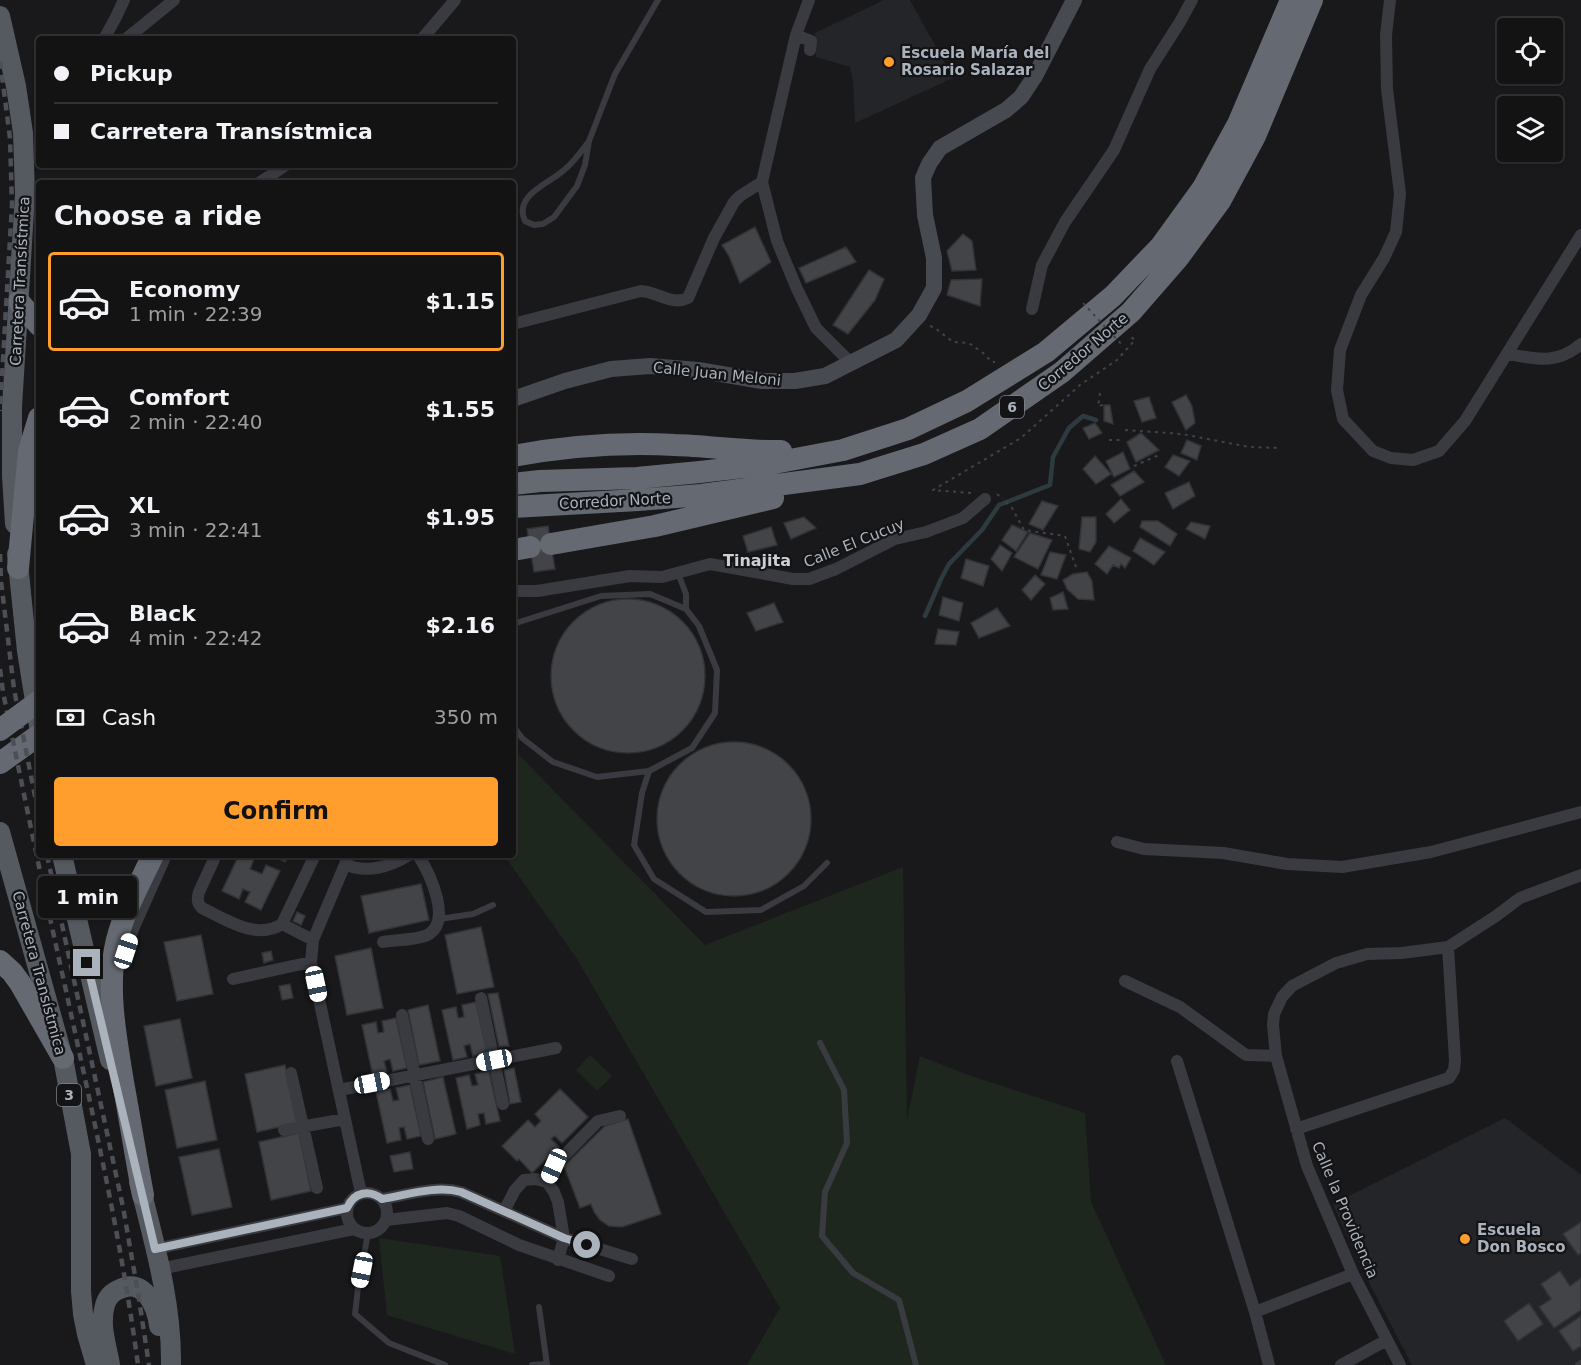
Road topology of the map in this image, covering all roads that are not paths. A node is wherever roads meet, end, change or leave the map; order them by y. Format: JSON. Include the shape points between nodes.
{"nodes":[{"id":1,"x":124,"y":0,"type":"edge"},
{"id":2,"x":174,"y":0,"type":"edge"},
{"id":3,"x":454,"y":0,"type":"edge"},
{"id":4,"x":657,"y":0,"type":"edge"},
{"id":5,"x":809,"y":0,"type":"edge"},
{"id":6,"x":1074,"y":0,"type":"edge"},
{"id":7,"x":1192,"y":0,"type":"edge"},
{"id":8,"x":1292,"y":0,"type":"edge"},
{"id":9,"x":1312,"y":0,"type":"edge"},
{"id":10,"x":1390,"y":0,"type":"edge"},
{"id":11,"x":0,"y":16,"type":"edge"},
{"id":12,"x":796,"y":34,"type":"junction"},
{"id":13,"x":106,"y":36,"type":"edge"},
{"id":14,"x":130,"y":36,"type":"edge"},
{"id":15,"x":424,"y":36,"type":"edge"},
{"id":16,"x":810,"y":50,"type":"dead end"},
{"id":17,"x":589,"y":141,"type":"junction"},
{"id":18,"x":282,"y":168,"type":"edge"},
{"id":19,"x":264,"y":180,"type":"edge"},
{"id":20,"x":762,"y":182,"type":"junction"},
{"id":21,"x":32,"y":195,"type":"edge"},
{"id":22,"x":1581,"y":235,"type":"edge"},
{"id":23,"x":19,"y":302,"type":"junction"},
{"id":24,"x":1032,"y":309,"type":"dead end"},
{"id":25,"x":36,"y":322,"type":"edge"},
{"id":26,"x":516,"y":323,"type":"edge"},
{"id":27,"x":1581,"y":344,"type":"edge"},
{"id":28,"x":1507,"y":354,"type":"junction"},
{"id":29,"x":851,"y":363,"type":"junction"},
{"id":30,"x":516,"y":398,"type":"edge"},
{"id":31,"x":36,"y":427,"type":"edge"},
{"id":32,"x":843,"y":450,"type":"junction"},
{"id":33,"x":516,"y":456,"type":"edge"},
{"id":34,"x":860,"y":474,"type":"junction"},
{"id":35,"x":516,"y":484,"type":"edge"},
{"id":36,"x":985,"y":499,"type":"road end"},
{"id":37,"x":516,"y":507,"type":"edge"},
{"id":38,"x":531,"y":547,"type":"edge"},
{"id":39,"x":18,"y":568,"type":"junction"},
{"id":40,"x":678,"y":573,"type":"junction"},
{"id":41,"x":516,"y":591,"type":"edge"},
{"id":42,"x":686,"y":609,"type":"junction"},
{"id":43,"x":516,"y":623,"type":"edge"},
{"id":44,"x":36,"y":703,"type":"edge"},
{"id":45,"x":36,"y":707,"type":"edge"},
{"id":46,"x":0,"y":729,"type":"edge"},
{"id":47,"x":516,"y":730,"type":"edge"},
{"id":48,"x":36,"y":737,"type":"edge"},
{"id":49,"x":0,"y":764,"type":"edge"},
{"id":50,"x":649,"y":771,"type":"junction"},
{"id":51,"x":1581,"y":812,"type":"edge"},
{"id":52,"x":0,"y":832,"type":"edge"},
{"id":53,"x":1117,"y":842,"type":"dead end"},
{"id":54,"x":63,"y":858,"type":"edge"},
{"id":55,"x":152,"y":858,"type":"edge"},
{"id":56,"x":165,"y":858,"type":"edge"},
{"id":57,"x":215,"y":858,"type":"edge"},
{"id":58,"x":314,"y":858,"type":"edge"},
{"id":59,"x":404,"y":858,"type":"edge"},
{"id":60,"x":420,"y":858,"type":"edge"},
{"id":61,"x":347,"y":859,"type":"edge"},
{"id":62,"x":827,"y":863,"type":"dead end"},
{"id":63,"x":1581,"y":875,"type":"edge"},
{"id":64,"x":493,"y":905,"type":"dead end"},
{"id":65,"x":438,"y":919,"type":"junction"},
{"id":66,"x":282,"y":924,"type":"junction"},
{"id":67,"x":313,"y":940,"type":"junction"},
{"id":68,"x":383,"y":942,"type":"dead end"},
{"id":69,"x":1448,"y":947,"type":"junction"},
{"id":70,"x":0,"y":962,"type":"edge"},
{"id":71,"x":311,"y":962,"type":"junction"},
{"id":72,"x":233,"y":979,"type":"dead end"},
{"id":73,"x":1125,"y":981,"type":"dead end"},
{"id":74,"x":112,"y":994,"type":"junction"},
{"id":75,"x":481,"y":998,"type":"dead end"},
{"id":76,"x":402,"y":1015,"type":"dead end"},
{"id":77,"x":820,"y":1043,"type":"dead end"},
{"id":78,"x":556,"y":1048,"type":"dead end"},
{"id":79,"x":1276,"y":1056,"type":"junction"},
{"id":80,"x":63,"y":1058,"type":"junction"},
{"id":81,"x":494,"y":1060,"type":"junction"},
{"id":82,"x":1178,"y":1061,"type":"dead end"},
{"id":83,"x":291,"y":1073,"type":"dead end"},
{"id":84,"x":414,"y":1075,"type":"junction"},
{"id":85,"x":339,"y":1090,"type":"junction"},
{"id":86,"x":503,"y":1104,"type":"dead end"},
{"id":87,"x":620,"y":1116,"type":"dead end"},
{"id":88,"x":345,"y":1119,"type":"junction"},
{"id":89,"x":303,"y":1127,"type":"junction"},
{"id":90,"x":1296,"y":1129,"type":"junction"},
{"id":91,"x":284,"y":1130,"type":"dead end"},
{"id":92,"x":428,"y":1139,"type":"dead end"},
{"id":93,"x":547,"y":1182,"type":"junction"},
{"id":94,"x":317,"y":1188,"type":"dead end"},
{"id":95,"x":361,"y":1193,"type":"junction"},
{"id":96,"x":143,"y":1196,"type":"junction"},
{"id":97,"x":382,"y":1199,"type":"junction"},
{"id":98,"x":347,"y":1208,"type":"junction"},
{"id":99,"x":504,"y":1211,"type":"junction"},
{"id":100,"x":386,"y":1220,"type":"junction"},
{"id":101,"x":354,"y":1228,"type":"junction"},
{"id":102,"x":368,"y":1233,"type":"junction"},
{"id":103,"x":564,"y":1238,"type":"junction"},
{"id":104,"x":155,"y":1249,"type":"junction"},
{"id":105,"x":632,"y":1259,"type":"dead end"},
{"id":106,"x":558,"y":1260,"type":"junction"},
{"id":107,"x":160,"y":1269,"type":"junction"},
{"id":108,"x":1353,"y":1274,"type":"junction"},
{"id":109,"x":609,"y":1276,"type":"dead end"},
{"id":110,"x":539,"y":1306,"type":"dead end"},
{"id":111,"x":1255,"y":1312,"type":"junction"},
{"id":112,"x":1387,"y":1340,"type":"junction"},
{"id":113,"x":96,"y":1365,"type":"edge"},
{"id":114,"x":110,"y":1365,"type":"edge"},
{"id":115,"x":163,"y":1365,"type":"edge"},
{"id":116,"x":171,"y":1365,"type":"edge"},
{"id":117,"x":445,"y":1365,"type":"edge"},
{"id":118,"x":532,"y":1365,"type":"edge"},
{"id":119,"x":547,"y":1365,"type":"edge"},
{"id":120,"x":916,"y":1365,"type":"edge"},
{"id":121,"x":1269,"y":1365,"type":"edge"},
{"id":122,"x":1341,"y":1365,"type":"edge"},
{"id":123,"x":1400,"y":1365,"type":"edge"}],
"edges":[{"from":1,"to":13,"type":"street"},
{"from":2,"to":14,"type":"street"},
{"from":3,"to":15,"type":"street"},
{"from":4,"to":17,"type":"lane","via":[[615,74]]},
{"from":5,"to":12,"type":"street"},
{"from":6,"to":29,"type":"main road","name":"Calle Juan Meloni","via":[[1021,96],[1006,110],[940,148],[929,164],[923,178],[925,215],[934,258],[933,288],[918,315],[897,340]]},
{"from":7,"to":24,"type":"street","via":[[1150,69],[1114,150],[1065,222],[1042,265]]},
{"from":8,"to":32,"type":"highway","name":"Corredor Norte","number":"6","via":[[1238,124],[1203,188],[1161,246],[1113,296],[1046,352],[967,401],[908,429]]},
{"from":9,"to":34,"type":"highway","name":"Corredor Norte","number":"6","via":[[1255,136],[1220,201],[1131,312],[1062,372],[980,429],[924,454]]},
{"from":10,"to":28,"type":"street","via":[[1387,89],[1400,194],[1396,232],[1361,296],[1340,350],[1336,390],[1343,419],[1373,451],[1391,458],[1413,460],[1439,451],[1465,421]]},
{"from":11,"to":21,"type":"main road","name":"Carretera Transístmica","via":[[16,86]]},
{"from":12,"to":16,"type":"street","via":[[811,41]]},
{"from":12,"to":20,"type":"street"},
{"from":17,"to":17,"type":"lane","via":[[577,186],[554,217],[543,224],[525,221],[522,206],[526,198],[561,173]]},
{"from":18,"to":19,"type":"street"},
{"from":20,"to":26,"type":"street","via":[[734,202],[688,298],[675,302],[641,291]]},
{"from":20,"to":29,"type":"street","via":[[777,241],[816,328]]},
{"from":21,"to":23,"type":"main road","name":"Carretera Transístmica"},
{"from":22,"to":28,"type":"street"},
{"from":23,"to":25,"type":"highway"},
{"from":23,"to":39,"type":"main road","name":"Carretera Transístmica","via":[[12,407]]},
{"from":27,"to":28,"type":"street","via":[[1555,358],[1542,360]]},
{"from":29,"to":30,"type":"main road","name":"Calle Juan Meloni","via":[[825,376],[795,381],[762,381],[650,366],[611,369]]},
{"from":31,"to":39,"type":"highway","via":[[28,451]]},
{"from":32,"to":33,"type":"highway","via":[[638,444],[592,445]]},
{"from":32,"to":35,"type":"highway","name":"Corredor Norte","number":"6","via":[[700,472]]},
{"from":34,"to":37,"type":"highway","name":"Corredor Norte","number":"6","via":[[701,495]]},
{"from":34,"to":38,"type":"highway","via":[[655,526]]},
{"from":36,"to":40,"type":"street","name":"Calle El Cucuy","via":[[963,518],[895,539],[809,579],[710,564]]},
{"from":39,"to":45,"type":"main road","name":"Carretera Transístmica"},
{"from":40,"to":41,"type":"street","name":"Calle El Cucuy"},
{"from":40,"to":42,"type":"lane","via":[[686,594]]},
{"from":42,"to":43,"type":"lane","via":[[650,594],[601,596]]},
{"from":42,"to":50,"type":"lane","via":[[699,626],[717,670],[715,713],[692,748]]},
{"from":44,"to":46,"type":"highway","bridge":true},
{"from":47,"to":50,"type":"lane","via":[[553,762],[597,777]]},
{"from":48,"to":49,"type":"highway"},
{"from":50,"to":62,"type":"lane","via":[[634,845],[654,879],[706,912],[761,910],[804,885]]},
{"from":51,"to":53,"type":"street","via":[[1431,852],[1342,867],[1287,864],[1223,852],[1144,849]]},
{"from":52,"to":80,"type":"main road","name":"Carretera Transístmica","number":"3"},
{"from":54,"to":96,"type":"main road"},
{"from":55,"to":74,"type":"highway","via":[[118,934]]},
{"from":56,"to":74,"type":"street","via":[[133,929]]},
{"from":57,"to":66,"type":"street","via":[[199,892],[202,908],[246,928],[267,930]]},
{"from":58,"to":66,"type":"street"},
{"from":59,"to":61,"type":"street","via":[[382,867],[360,869]]},
{"from":60,"to":65,"type":"street","via":[[435,889]]},
{"from":61,"to":67,"type":"street"},
{"from":63,"to":69,"type":"street","name":"Calle la Providencia","via":[[1521,898]]},
{"from":64,"to":65,"type":"lane","via":[[473,914]]},
{"from":65,"to":68,"type":"street","via":[[426,936]]},
{"from":66,"to":67,"type":"street"},
{"from":67,"to":71,"type":"street"},
{"from":69,"to":79,"type":"street","name":"Calle la Providencia","via":[[1367,954],[1336,963],[1300,981],[1287,991],[1274,1014]]},
{"from":69,"to":90,"type":"street","via":[[1455,1060],[1449,1078]]},
{"from":70,"to":80,"type":"highway","via":[[20,983]]},
{"from":71,"to":72,"type":"street"},
{"from":71,"to":85,"type":"street"},
{"from":73,"to":79,"type":"street","via":[[1180,1007],[1246,1055]]},
{"from":74,"to":96,"type":"highway","via":[[116,1040]]},
{"from":75,"to":81,"type":"street"},
{"from":76,"to":84,"type":"street"},
{"from":77,"to":120,"type":"lane","via":[[844,1090],[847,1143],[825,1192],[822,1236],[853,1273],[899,1300]]},
{"from":78,"to":81,"type":"street"},
{"from":79,"to":90,"type":"street","name":"Calle la Providencia"},
{"from":80,"to":113,"type":"main road","name":"Carretera Transístmica","number":"3","via":[[81,1155],[81,1291]]},
{"from":81,"to":84,"type":"street"},
{"from":81,"to":86,"type":"street"},
{"from":82,"to":111,"type":"street"},
{"from":83,"to":89,"type":"street"},
{"from":84,"to":85,"type":"street"},
{"from":84,"to":92,"type":"street"},
{"from":85,"to":88,"type":"street"},
{"from":87,"to":93,"type":"street","via":[[598,1122],[554,1166]]},
{"from":88,"to":89,"type":"street"},
{"from":88,"to":95,"type":"street"},
{"from":89,"to":91,"type":"street"},
{"from":89,"to":94,"type":"street"},
{"from":90,"to":108,"type":"street","name":"Calle la Providencia","via":[[1307,1166]]},
{"from":93,"to":99,"type":"street","via":[[524,1180]]},
{"from":93,"to":103,"type":"street","via":[[558,1202]]},
{"from":95,"to":97,"type":"street"},
{"from":95,"to":98,"type":"street"},
{"from":96,"to":104,"type":"main road"},
{"from":97,"to":99,"type":"street","via":[[450,1189]]},
{"from":97,"to":100,"type":"street"},
{"from":98,"to":101,"type":"street"},
{"from":98,"to":104,"type":"street"},
{"from":99,"to":103,"type":"street"},
{"from":100,"to":102,"type":"street","via":[[382,1227]]},
{"from":100,"to":106,"type":"street","via":[[447,1213]]},
{"from":101,"to":102,"type":"street"},
{"from":101,"to":107,"type":"street"},
{"from":102,"to":117,"type":"lane","via":[[355,1314],[389,1343]]},
{"from":103,"to":105,"type":"street"},
{"from":103,"to":106,"type":"street"},
{"from":104,"to":107,"type":"main road"},
{"from":106,"to":109,"type":"street"},
{"from":107,"to":116,"type":"main road","via":[[170,1325]]},
{"from":108,"to":111,"type":"street"},
{"from":108,"to":112,"type":"street","name":"Calle la Providencia"},
{"from":110,"to":119,"type":"lane"},
{"from":111,"to":121,"type":"street"},
{"from":112,"to":122,"type":"street"},
{"from":112,"to":123,"type":"street","name":"Calle la Providencia"},
{"from":114,"to":115,"type":"main road","via":[[104,1307],[117,1290],[131,1287],[149,1296],[157,1312]]},
{"from":118,"to":119,"type":"lane"}]}
